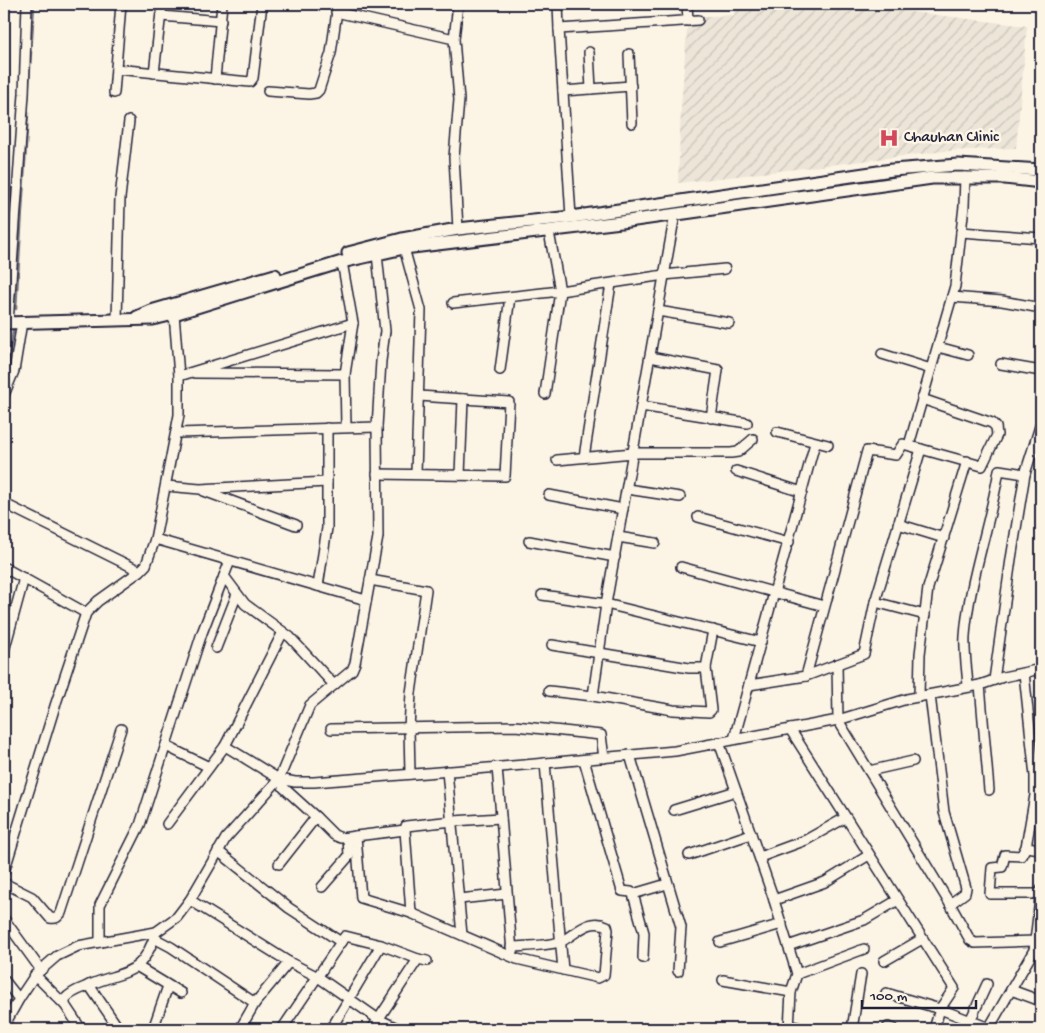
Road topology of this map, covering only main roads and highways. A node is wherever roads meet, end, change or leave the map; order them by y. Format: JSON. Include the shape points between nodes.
{"nodes":[{"id":1,"x":1041,"y":170,"type":"edge"},
{"id":2,"x":1041,"y":182,"type":"edge"},
{"id":3,"x":132,"y":320,"type":"junction"},
{"id":4,"x":6,"y":323,"type":"edge"}],
"edges":[{"from":1,"to":3,"type":"main road","via":[[958,164],[926,166],[571,217],[458,229],[341,255],[151,311]]},
{"from":2,"to":3,"type":"main road","via":[[965,177],[903,181],[549,232],[404,248],[342,262],[174,314]]},
{"from":3,"to":4,"type":"main road"}]}
